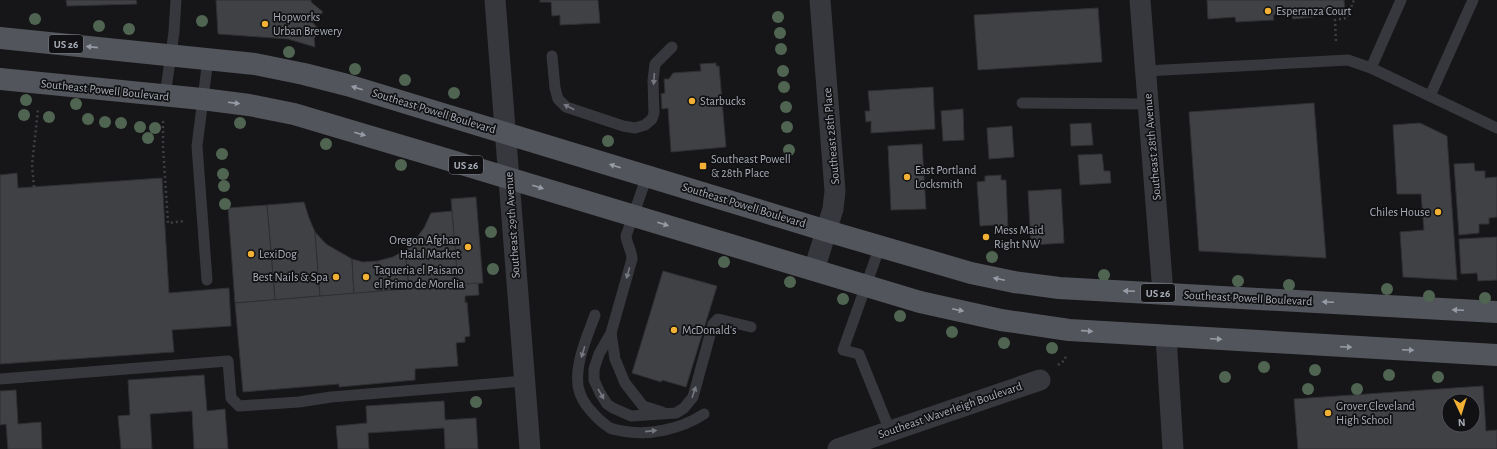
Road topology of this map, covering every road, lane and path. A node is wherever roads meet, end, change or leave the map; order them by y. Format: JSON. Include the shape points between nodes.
{"nodes":[{"id":1,"x":176,"y":0,"type":"edge"},
{"id":2,"x":495,"y":0,"type":"edge"},
{"id":3,"x":820,"y":0,"type":"edge"},
{"id":4,"x":1140,"y":0,"type":"edge"},
{"id":5,"x":1354,"y":0,"type":"edge"},
{"id":6,"x":1401,"y":0,"type":"edge"},
{"id":7,"x":1473,"y":0,"type":"edge"},
{"id":8,"x":0,"y":38,"type":"edge"},
{"id":9,"x":672,"y":47,"type":"dead end"},
{"id":10,"x":170,"y":55,"type":"junction"},
{"id":11,"x":552,"y":56,"type":"dead end"},
{"id":12,"x":208,"y":58,"type":"junction"},
{"id":13,"x":1338,"y":59,"type":"junction"},
{"id":14,"x":1371,"y":68,"type":"junction"},
{"id":15,"x":1146,"y":71,"type":"junction"},
{"id":16,"x":0,"y":79,"type":"edge"},
{"id":17,"x":164,"y":96,"type":"junction"},
{"id":18,"x":1430,"y":96,"type":"junction"},
{"id":19,"x":202,"y":99,"type":"junction"},
{"id":20,"x":1022,"y":103,"type":"dead end"},
{"id":21,"x":1148,"y":104,"type":"junction"},
{"id":22,"x":38,"y":109,"type":"dead end"},
{"id":23,"x":163,"y":121,"type":"dead end"},
{"id":24,"x":1497,"y":128,"type":"edge"},
{"id":25,"x":505,"y":133,"type":"junction"},
{"id":26,"x":647,"y":176,"type":"junction"},
{"id":27,"x":509,"y":178,"type":"junction"},
{"id":28,"x":34,"y":187,"type":"dead end"},
{"id":29,"x":633,"y":215,"type":"junction"},
{"id":30,"x":202,"y":219,"type":"junction"},
{"id":31,"x":827,"y":231,"type":"junction"},
{"id":32,"x":880,"y":246,"type":"junction"},
{"id":33,"x":814,"y":270,"type":"junction"},
{"id":34,"x":207,"y":280,"type":"dead end"},
{"id":35,"x":865,"y":285,"type":"junction"},
{"id":36,"x":1163,"y":293,"type":"junction"},
{"id":37,"x":1497,"y":312,"type":"edge"},
{"id":38,"x":595,"y":315,"type":"dead end"},
{"id":39,"x":750,"y":327,"type":"dead end"},
{"id":40,"x":1069,"y":330,"type":"junction"},
{"id":41,"x":611,"y":333,"type":"junction"},
{"id":42,"x":1166,"y":336,"type":"junction"},
{"id":43,"x":1497,"y":355,"type":"edge"},
{"id":44,"x":0,"y":379,"type":"edge"},
{"id":45,"x":1040,"y":380,"type":"joint"},
{"id":46,"x":524,"y":381,"type":"junction"},
{"id":47,"x":666,"y":414,"type":"junction"},
{"id":48,"x":704,"y":414,"type":"dead end"},
{"id":49,"x":890,"y":431,"type":"junction"},
{"id":50,"x":842,"y":448,"type":"edge"},
{"id":51,"x":530,"y":449,"type":"edge"},
{"id":52,"x":1174,"y":449,"type":"edge"}],
"edges":[{"from":1,"to":10,"type":"lane"},
{"from":2,"to":25,"type":"street","name":"Southeast 29th Avenue"},
{"from":3,"to":31,"type":"street","name":"Southeast 28th Place","via":[[835,191]]},
{"from":4,"to":15,"type":"street","name":"Southeast 28th Avenue"},
{"from":5,"to":13,"type":"path","via":[[1347,18],[1335,20]]},
{"from":6,"to":14,"type":"lane"},
{"from":7,"to":18,"type":"lane"},
{"from":10,"to":8,"type":"main road","name":"Southeast Powell Boulevard","number":"US 26","one_way":true},
{"from":9,"to":11,"type":"lane","one_way":true,"via":[[655,64],[652,119],[645,125],[635,128],[566,107],[558,98],[555,88]]},
{"from":10,"to":12,"type":"main road","name":"Southeast Powell Boulevard","number":"US 26"},
{"from":10,"to":17,"type":"lane"},
{"from":12,"to":19,"type":"lane"},
{"from":25,"to":12,"type":"main road","name":"Southeast Powell Boulevard","number":"US 26","one_way":true,"via":[[304,74]]},
{"from":13,"to":14,"type":"lane"},
{"from":13,"to":15,"type":"lane"},
{"from":14,"to":18,"type":"lane"},
{"from":15,"to":21,"type":"street","name":"Southeast 28th Avenue"},
{"from":16,"to":17,"type":"main road","name":"Southeast Powell Boulevard","number":"US 26"},
{"from":17,"to":19,"type":"main road","name":"Southeast Powell Boulevard","number":"US 26"},
{"from":18,"to":24,"type":"lane"},
{"from":19,"to":27,"type":"main road","name":"Southeast Powell Boulevard","number":"US 26","one_way":true,"via":[[294,114]]},
{"from":19,"to":30,"type":"lane","via":[[197,146]]},
{"from":20,"to":21,"type":"lane"},
{"from":21,"to":36,"type":"street","name":"Southeast 28th Avenue"},
{"from":22,"to":28,"type":"path","via":[[32,165]]},
{"from":23,"to":30,"type":"path","via":[[168,223]]},
{"from":26,"to":25,"type":"main road","name":"Southeast Powell Boulevard","number":"US 26","one_way":true},
{"from":25,"to":27,"type":"street","name":"Southeast 29th Avenue"},
{"from":26,"to":29,"type":"lane"},
{"from":26,"to":31,"type":"main road","name":"Southeast Powell Boulevard","number":"US 26"},
{"from":27,"to":29,"type":"main road","name":"Southeast Powell Boulevard","number":"US 26","one_way":true},
{"from":27,"to":46,"type":"street","name":"Southeast 29th Avenue"},
{"from":29,"to":33,"type":"main road","name":"Southeast Powell Boulevard","number":"US 26","one_way":true},
{"from":29,"to":41,"type":"lane","one_way":true,"via":[[626,236],[632,259]]},
{"from":30,"to":34,"type":"lane"},
{"from":31,"to":32,"type":"main road","name":"Southeast Powell Boulevard","number":"US 26"},
{"from":31,"to":33,"type":"street","name":"Southeast 28th Place"},
{"from":32,"to":35,"type":"lane"},
{"from":36,"to":32,"type":"main road","name":"Southeast Powell Boulevard","number":"US 26","one_way":true,"via":[[1059,288],[1014,282],[971,273]]},
{"from":33,"to":35,"type":"main road","name":"Southeast Powell Boulevard","number":"US 26"},
{"from":35,"to":40,"type":"main road","name":"Southeast Powell Boulevard","number":"US 26","one_way":true,"via":[[920,302],[1001,320]]},
{"from":35,"to":49,"type":"lane","via":[[844,350],[859,354]]},
{"from":37,"to":36,"type":"main road","name":"Southeast Powell Boulevard","number":"US 26","one_way":true},
{"from":38,"to":48,"type":"lane","one_way":true,"via":[[578,374],[578,388],[584,404],[595,416],[611,428],[649,432],[684,425]]},
{"from":47,"to":39,"type":"lane","one_way":true,"via":[[676,413],[684,408],[693,397],[713,324],[718,319]]},
{"from":40,"to":42,"type":"main road","name":"Southeast Powell Boulevard","number":"US 26","one_way":true},
{"from":40,"to":45,"type":"path","via":[[1065,360]]},
{"from":41,"to":47,"type":"lane","via":[[614,359],[625,383],[643,406]]},
{"from":41,"to":47,"type":"lane","one_way":true,"via":[[594,369],[594,380],[607,404],[631,416]]},
{"from":42,"to":43,"type":"main road","name":"Southeast Powell Boulevard","number":"US 26","one_way":true},
{"from":42,"to":52,"type":"street"},
{"from":44,"to":46,"type":"lane","via":[[228,362],[231,398],[240,406]]},
{"from":45,"to":49,"type":"street","name":"Southeast Waverleigh Boulevard"},
{"from":46,"to":51,"type":"street","name":"Southeast 29th Avenue"},
{"from":49,"to":50,"type":"street","name":"Southeast Waverleigh Boulevard"}]}
